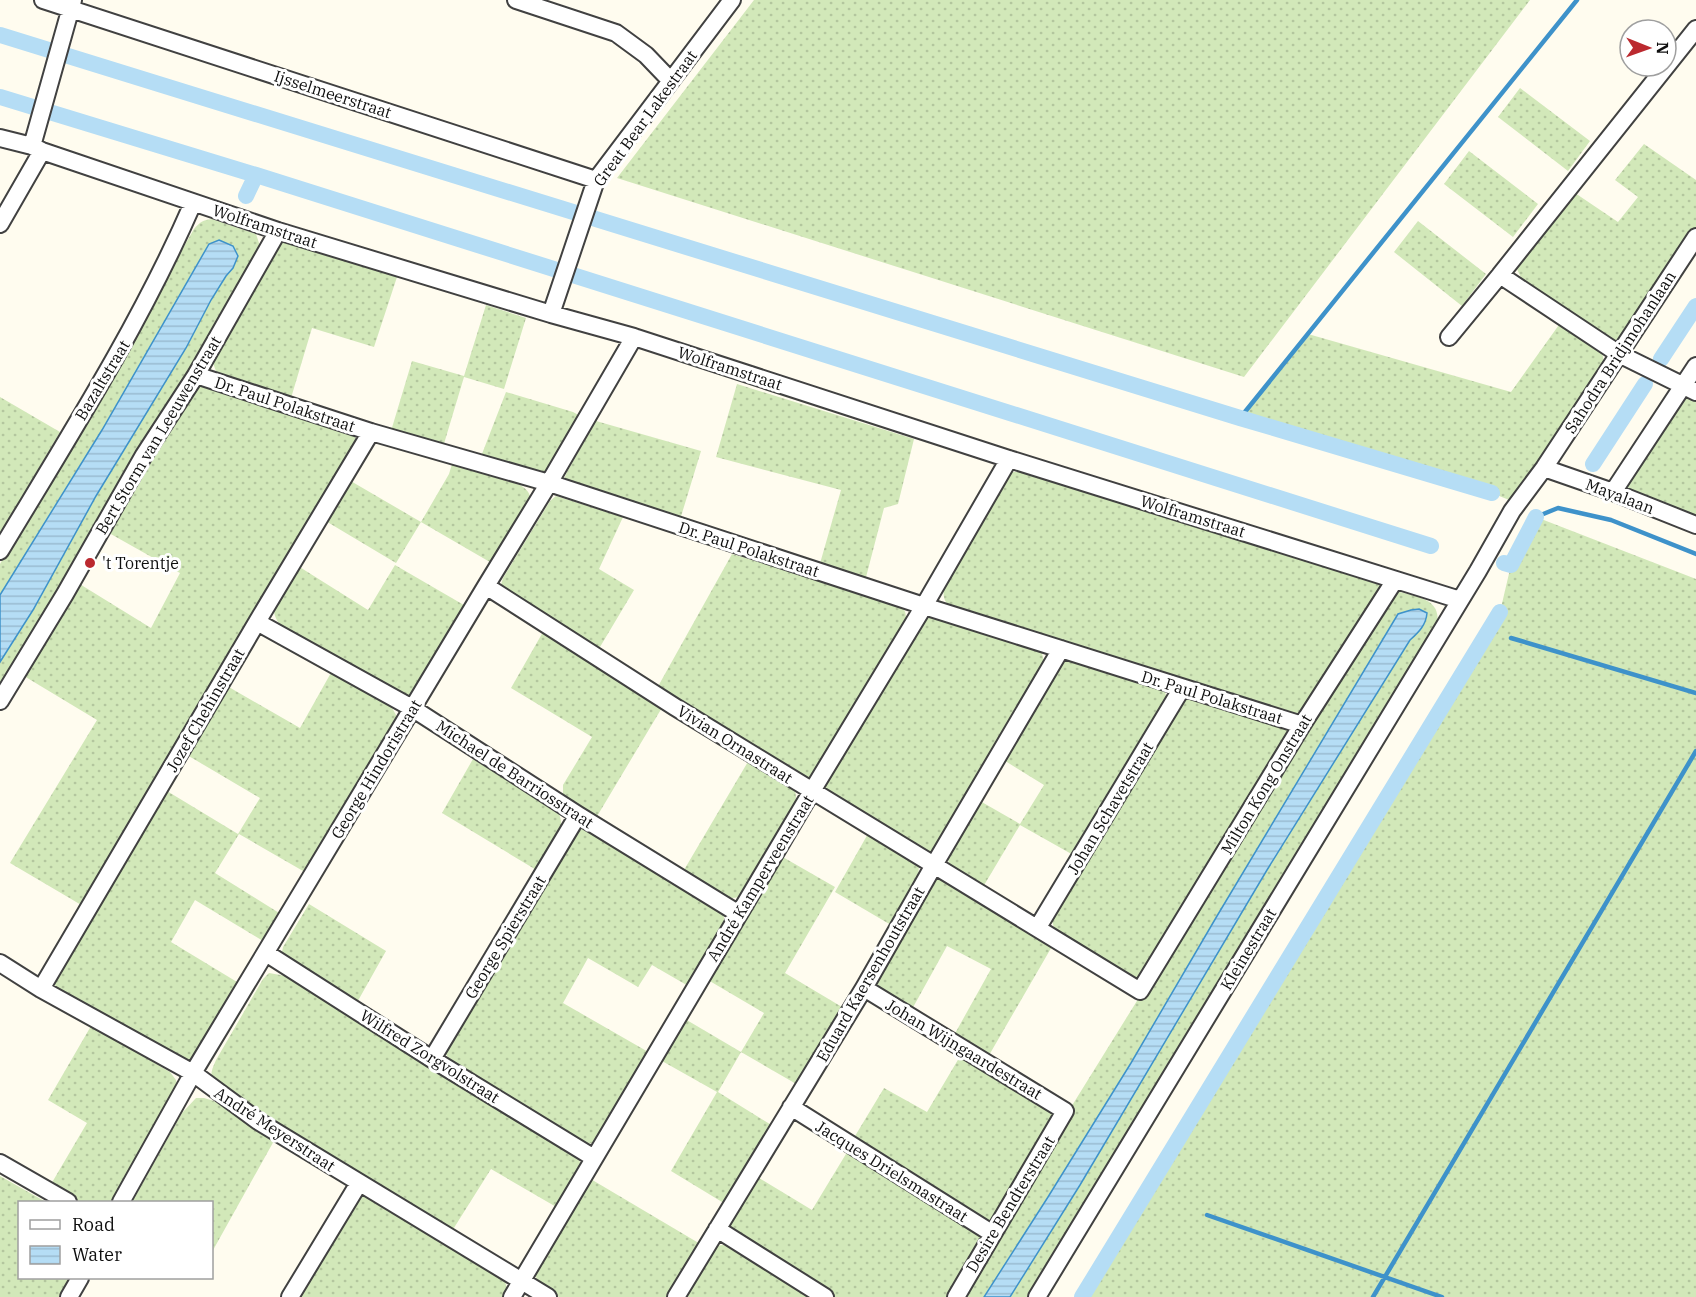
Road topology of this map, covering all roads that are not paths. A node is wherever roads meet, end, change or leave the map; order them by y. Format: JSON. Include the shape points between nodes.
{"nodes":[{"id":1,"x":43,"y":0,"type":"edge"},
{"id":2,"x":516,"y":0,"type":"edge"},
{"id":3,"x":732,"y":0,"type":"edge"},
{"id":4,"x":72,"y":4,"type":"edge"},
{"id":5,"x":1696,"y":29,"type":"edge"},
{"id":6,"x":670,"y":80,"type":"junction"},
{"id":7,"x":0,"y":138,"type":"edge"},
{"id":8,"x":36,"y":145,"type":"junction"},
{"id":9,"x":596,"y":180,"type":"junction"},
{"id":10,"x":193,"y":203,"type":"junction"},
{"id":11,"x":0,"y":224,"type":"edge"},
{"id":12,"x":278,"y":231,"type":"junction"},
{"id":13,"x":1696,"y":237,"type":"edge"},
{"id":14,"x":1500,"y":275,"type":"junction"},
{"id":15,"x":553,"y":307,"type":"junction"},
{"id":16,"x":634,"y":337,"type":"junction"},
{"id":17,"x":1449,"y":337,"type":"dead end"},
{"id":18,"x":1619,"y":354,"type":"junction"},
{"id":19,"x":1696,"y":366,"type":"edge"},
{"id":20,"x":196,"y":375,"type":"junction"},
{"id":21,"x":1689,"y":389,"type":"edge"},
{"id":22,"x":371,"y":432,"type":"junction"},
{"id":23,"x":1009,"y":459,"type":"junction"},
{"id":24,"x":1544,"y":468,"type":"junction"},
{"id":25,"x":549,"y":483,"type":"junction"},
{"id":26,"x":1613,"y":492,"type":"junction"},
{"id":27,"x":1696,"y":525,"type":"edge"},
{"id":28,"x":0,"y":551,"type":"edge"},
{"id":29,"x":1395,"y":580,"type":"junction"},
{"id":30,"x":486,"y":586,"type":"junction"},
{"id":31,"x":1460,"y":600,"type":"junction"},
{"id":32,"x":924,"y":606,"type":"junction"},
{"id":33,"x":257,"y":622,"type":"junction"},
{"id":34,"x":1061,"y":649,"type":"junction"},
{"id":35,"x":1182,"y":688,"type":"junction"},
{"id":36,"x":0,"y":701,"type":"edge"},
{"id":37,"x":412,"y":708,"type":"junction"},
{"id":38,"x":1302,"y":725,"type":"junction"},
{"id":39,"x":812,"y":791,"type":"junction"},
{"id":40,"x":578,"y":815,"type":"junction"},
{"id":41,"x":934,"y":865,"type":"junction"},
{"id":42,"x":739,"y":914,"type":"junction"},
{"id":43,"x":1038,"y":927,"type":"junction"},
{"id":44,"x":266,"y":953,"type":"junction"},
{"id":45,"x":0,"y":963,"type":"edge"},
{"id":46,"x":41,"y":988,"type":"junction"},
{"id":47,"x":864,"y":988,"type":"junction"},
{"id":48,"x":1140,"y":991,"type":"joint"},
{"id":49,"x":432,"y":1059,"type":"junction"},
{"id":50,"x":193,"y":1073,"type":"junction"},
{"id":51,"x":791,"y":1107,"type":"junction"},
{"id":52,"x":1065,"y":1111,"type":"joint"},
{"id":53,"x":594,"y":1158,"type":"junction"},
{"id":54,"x":0,"y":1163,"type":"edge"},
{"id":55,"x":359,"y":1183,"type":"junction"},
{"id":56,"x":65,"y":1201,"type":"edge"},
{"id":57,"x":122,"y":1201,"type":"edge"},
{"id":58,"x":717,"y":1229,"type":"junction"},
{"id":59,"x":993,"y":1234,"type":"junction"},
{"id":60,"x":79,"y":1279,"type":"edge"},
{"id":61,"x":522,"y":1281,"type":"junction"},
{"id":62,"x":69,"y":1297,"type":"edge"},
{"id":63,"x":290,"y":1297,"type":"edge"},
{"id":64,"x":512,"y":1297,"type":"edge"},
{"id":65,"x":548,"y":1297,"type":"edge"},
{"id":66,"x":676,"y":1297,"type":"edge"},
{"id":67,"x":825,"y":1297,"type":"edge"},
{"id":68,"x":956,"y":1297,"type":"edge"},
{"id":69,"x":1036,"y":1297,"type":"edge"}],
"edges":[{"from":1,"to":4,"type":"street","name":"Ijsselmeerstraat"},
{"from":2,"to":6,"type":"street","via":[[616,33],[646,55]]},
{"from":3,"to":6,"type":"street","name":"Great Bear Lakestraat"},
{"from":4,"to":8,"type":"street"},
{"from":4,"to":9,"type":"street","name":"Ijsselmeerstraat"},
{"from":5,"to":14,"type":"street"},
{"from":6,"to":9,"type":"street","name":"Great Bear Lakestraat"},
{"from":7,"to":8,"type":"street","name":"Wolframstraat"},
{"from":8,"to":10,"type":"street","name":"Wolframstraat"},
{"from":8,"to":11,"type":"street"},
{"from":9,"to":15,"type":"street","name":"Great Bear Lakestraat"},
{"from":10,"to":12,"type":"street","name":"Wolframstraat"},
{"from":10,"to":28,"type":"street","name":"Bazaltstraat","via":[[130,332]]},
{"from":12,"to":15,"type":"street","name":"Wolframstraat"},
{"from":12,"to":20,"type":"street","name":"Bert Storm van Leeuwenstraat"},
{"from":13,"to":18,"type":"street","name":"Sahodra Bridjmohanlaan"},
{"from":14,"to":17,"type":"street"},
{"from":14,"to":18,"type":"street"},
{"from":15,"to":16,"type":"street","name":"Wolframstraat"},
{"from":16,"to":23,"type":"street","name":"Wolframstraat"},
{"from":16,"to":25,"type":"street","name":"George Hindoristraat"},
{"from":18,"to":21,"type":"street"},
{"from":18,"to":24,"type":"street","name":"Sahodra Bridjmohanlaan"},
{"from":19,"to":21,"type":"street"},
{"from":20,"to":22,"type":"street","name":"Dr. Paul Polakstraat"},
{"from":20,"to":36,"type":"street","name":"Bert Storm van Leeuwenstraat","via":[[144,455]]},
{"from":21,"to":26,"type":"street"},
{"from":22,"to":25,"type":"street","name":"Dr. Paul Polakstraat"},
{"from":22,"to":33,"type":"street","name":"Jozef Chehinstraat"},
{"from":23,"to":29,"type":"street","name":"Wolframstraat"},
{"from":23,"to":32,"type":"street","name":"André Kamperveenstraat"},
{"from":24,"to":26,"type":"street","name":"Mayalaan"},
{"from":24,"to":31,"type":"street","name":"Sahodra Bridjmohanlaan","via":[[1512,511]]},
{"from":25,"to":30,"type":"street","name":"George Hindoristraat"},
{"from":25,"to":32,"type":"street","name":"Dr. Paul Polakstraat"},
{"from":26,"to":27,"type":"street","name":"Mayalaan"},
{"from":29,"to":31,"type":"street","name":"Wolframstraat"},
{"from":29,"to":38,"type":"street","name":"Milton Kong Onstraat"},
{"from":30,"to":37,"type":"street","name":"George Hindoristraat"},
{"from":30,"to":39,"type":"street","name":"Vivian Ornastraat"},
{"from":31,"to":69,"type":"street","name":"Kleinestraat"},
{"from":32,"to":34,"type":"street","name":"Dr. Paul Polakstraat"},
{"from":32,"to":39,"type":"street","name":"André Kamperveenstraat"},
{"from":33,"to":37,"type":"street","name":"Michael de Barriosstraat"},
{"from":33,"to":46,"type":"street","name":"Jozef Chehinstraat"},
{"from":34,"to":35,"type":"street","name":"Dr. Paul Polakstraat"},
{"from":34,"to":41,"type":"street","name":"Eduard Kaersenhoutstraat"},
{"from":35,"to":38,"type":"street","name":"Dr. Paul Polakstraat"},
{"from":35,"to":43,"type":"street","name":"Johan Schavetstraat"},
{"from":37,"to":40,"type":"street","name":"Michael de Barriosstraat"},
{"from":37,"to":44,"type":"street","name":"George Hindoristraat"},
{"from":38,"to":48,"type":"street","name":"Milton Kong Onstraat"},
{"from":39,"to":41,"type":"street","name":"Vivian Ornastraat"},
{"from":39,"to":42,"type":"street","name":"André Kamperveenstraat"},
{"from":40,"to":42,"type":"street","name":"Michael de Barriosstraat"},
{"from":40,"to":49,"type":"street","name":"George Spierstraat"},
{"from":41,"to":43,"type":"street","name":"Vivian Ornastraat"},
{"from":41,"to":47,"type":"street","name":"Eduard Kaersenhoutstraat"},
{"from":42,"to":53,"type":"street","name":"André Kamperveenstraat"},
{"from":43,"to":48,"type":"street","name":"Vivian Ornastraat"},
{"from":44,"to":49,"type":"street","name":"Wilfred Zorgvolstraat"},
{"from":44,"to":50,"type":"street","name":"George Hindoristraat"},
{"from":45,"to":46,"type":"street","name":"André Meyerstraat"},
{"from":46,"to":50,"type":"street","name":"André Meyerstraat"},
{"from":47,"to":51,"type":"street","name":"Eduard Kaersenhoutstraat"},
{"from":47,"to":52,"type":"street","name":"Johan Wijngaardestraat"},
{"from":49,"to":53,"type":"street","name":"Wilfred Zorgvolstraat"},
{"from":50,"to":55,"type":"street","name":"André Meyerstraat","via":[[258,1122]]},
{"from":50,"to":57,"type":"street","name":"George Hindoristraat"},
{"from":51,"to":58,"type":"street","name":"Eduard Kaersenhoutstraat"},
{"from":51,"to":59,"type":"street","name":"Jacques Drielsmastraat"},
{"from":52,"to":59,"type":"street","name":"Desire Bendterstraat"},
{"from":53,"to":61,"type":"street","name":"André Kamperveenstraat"},
{"from":54,"to":56,"type":"street"},
{"from":55,"to":61,"type":"street","name":"André Meyerstraat"},
{"from":55,"to":63,"type":"street"},
{"from":58,"to":66,"type":"street","name":"Eduard Kaersenhoutstraat"},
{"from":58,"to":67,"type":"street"},
{"from":59,"to":68,"type":"street","name":"Desire Bendterstraat"},
{"from":60,"to":62,"type":"street"},
{"from":61,"to":64,"type":"street","name":"André Kamperveenstraat"},
{"from":61,"to":65,"type":"street","name":"André Meyerstraat"}]}
